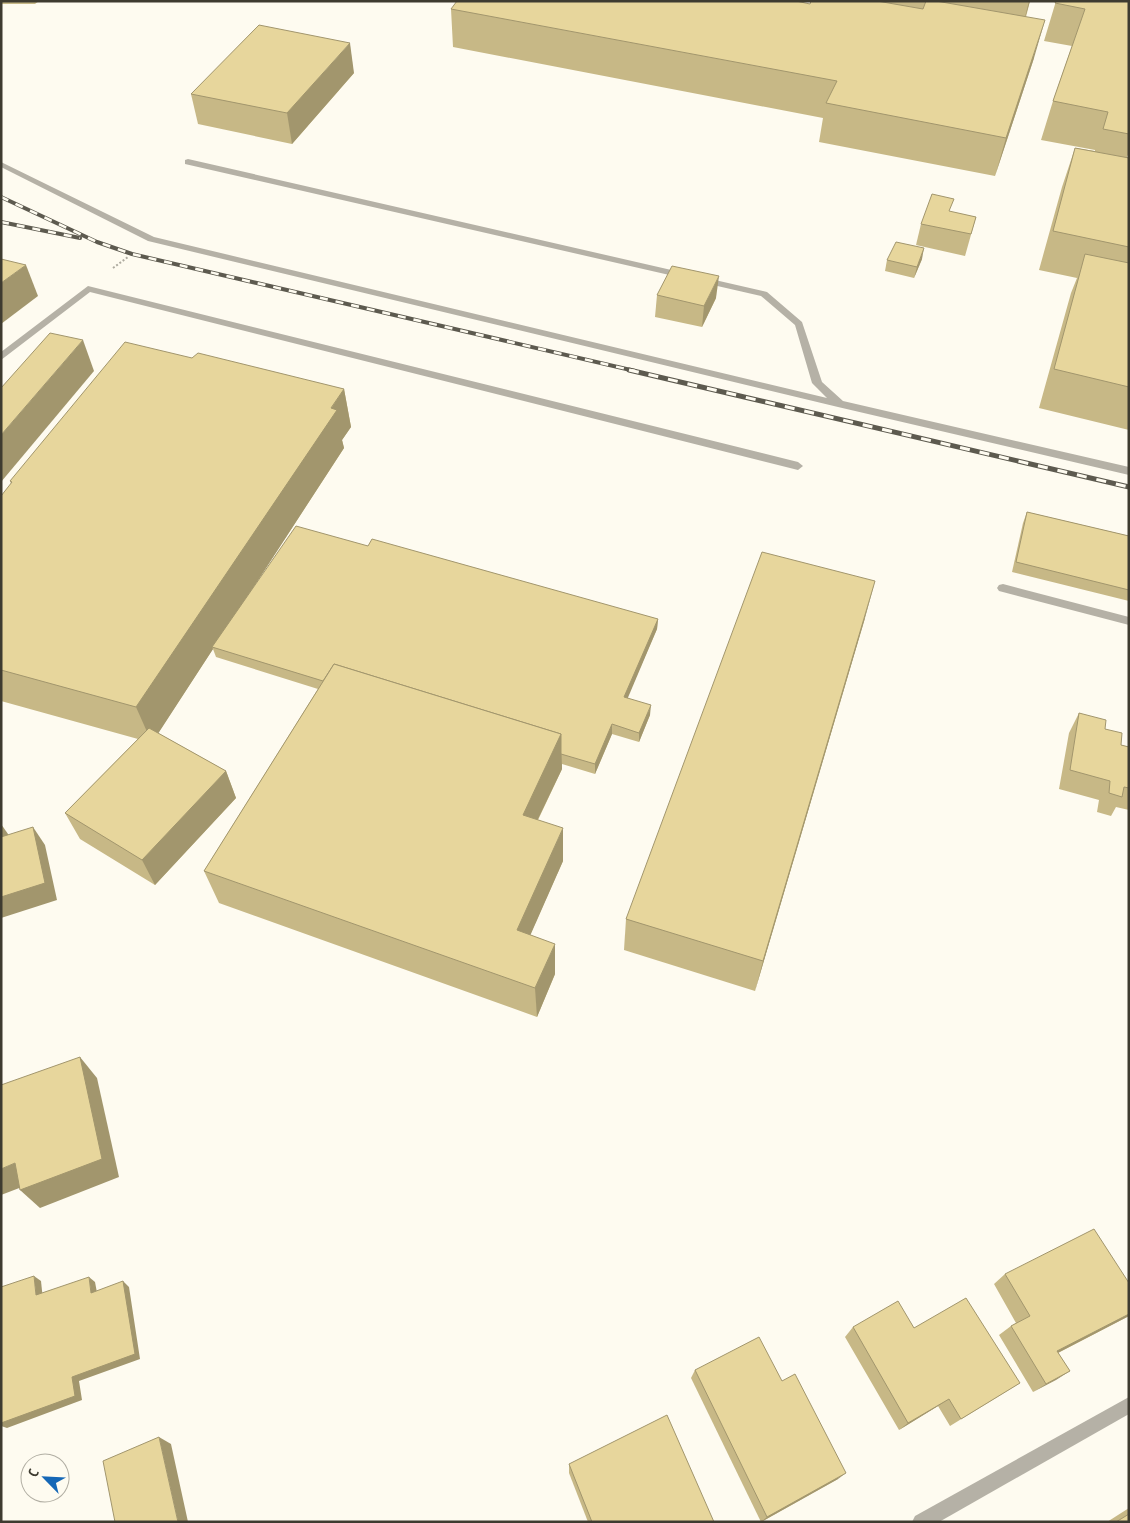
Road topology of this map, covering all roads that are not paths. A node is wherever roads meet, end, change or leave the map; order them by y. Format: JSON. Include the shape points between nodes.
{"nodes":[{"id":1,"x":188,"y":162,"type":"dead end"},
{"id":2,"x":1,"y":164,"type":"edge"},
{"id":3,"x":1,"y":357,"type":"edge"},
{"id":4,"x":840,"y":404,"type":"junction"},
{"id":5,"x":798,"y":466,"type":"dead end"},
{"id":6,"x":1129,"y":471,"type":"edge"},
{"id":7,"x":1003,"y":588,"type":"dead end"},
{"id":8,"x":1129,"y":621,"type":"edge"},
{"id":9,"x":1129,"y":1405,"type":"edge"},
{"id":10,"x":921,"y":1522,"type":"edge"}],
"edges":[{"from":1,"to":4,"type":"street","via":[[764,294],[799,324],[817,383]]},
{"from":2,"to":4,"type":"street","via":[[151,239]]},
{"from":3,"to":5,"type":"street","via":[[88,289]]},
{"from":4,"to":6,"type":"street"},
{"from":7,"to":8,"type":"street"},
{"from":9,"to":10,"type":"street"}]}
